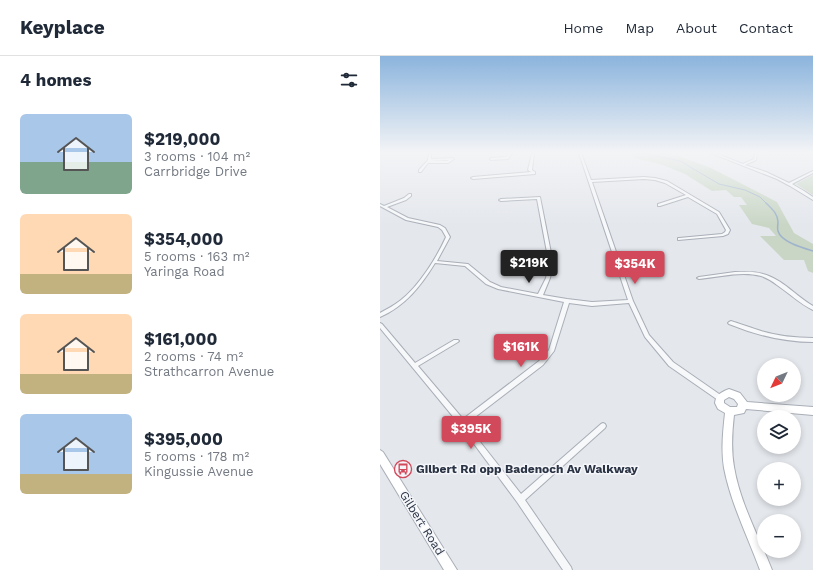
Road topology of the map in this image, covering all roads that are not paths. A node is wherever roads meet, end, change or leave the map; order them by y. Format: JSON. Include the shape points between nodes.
{"nodes":[{"id":1,"x":485,"y":177,"type":"edge"},
{"id":2,"x":589,"y":177,"type":"edge"},
{"id":3,"x":772,"y":177,"type":"edge"},
{"id":4,"x":803,"y":177,"type":"edge"},
{"id":5,"x":473,"y":178,"type":"dead end"},
{"id":6,"x":590,"y":181,"type":"junction"},
{"id":7,"x":789,"y":184,"type":"junction"},
{"id":8,"x":410,"y":195,"type":"dead end"},
{"id":9,"x":686,"y":196,"type":"junction"},
{"id":10,"x":813,"y":199,"type":"edge"},
{"id":11,"x":501,"y":200,"type":"dead end"},
{"id":12,"x":659,"y":205,"type":"dead end"},
{"id":13,"x":382,"y":206,"type":"edge"},
{"id":14,"x":678,"y":238,"type":"dead end"},
{"id":15,"x":434,"y":262,"type":"junction"},
{"id":16,"x":699,"y":278,"type":"dead end"},
{"id":17,"x":540,"y":295,"type":"junction"},
{"id":18,"x":567,"y":301,"type":"junction"},
{"id":19,"x":631,"y":301,"type":"junction"},
{"id":20,"x":813,"y":308,"type":"edge"},
{"id":21,"x":380,"y":315,"type":"edge"},
{"id":22,"x":731,"y":323,"type":"dead end"},
{"id":23,"x":380,"y":325,"type":"edge"},
{"id":24,"x":813,"y":340,"type":"edge"},
{"id":25,"x":456,"y":341,"type":"dead end"},
{"id":26,"x":414,"y":366,"type":"junction"},
{"id":27,"x":720,"y":398,"type":"junction"},
{"id":28,"x":743,"y":405,"type":"junction"},
{"id":29,"x":813,"y":411,"type":"edge"},
{"id":30,"x":730,"y":412,"type":"junction"},
{"id":31,"x":462,"y":423,"type":"junction"},
{"id":32,"x":603,"y":426,"type":"dead end"},
{"id":33,"x":380,"y":455,"type":"edge"},
{"id":34,"x":520,"y":499,"type":"junction"},
{"id":35,"x":451,"y":570,"type":"edge"},
{"id":36,"x":568,"y":570,"type":"edge"},
{"id":37,"x":766,"y":570,"type":"edge"}],
"edges":[{"from":1,"to":5,"type":"street"},
{"from":2,"to":6,"type":"street"},
{"from":3,"to":7,"type":"street"},
{"from":4,"to":7,"type":"street"},
{"from":6,"to":9,"type":"street","via":[[654,179],[666,182]]},
{"from":6,"to":19,"type":"street"},
{"from":7,"to":10,"type":"street","via":[[804,191]]},
{"from":8,"to":13,"type":"street"},
{"from":9,"to":12,"type":"street"},
{"from":9,"to":14,"type":"street","via":[[718,213],[728,230],[723,235]]},
{"from":11,"to":17,"type":"street","via":[[539,198],[551,263],[548,278]]},
{"from":13,"to":15,"type":"street","via":[[407,219],[444,229],[448,237]]},
{"from":15,"to":17,"type":"street","via":[[466,265],[488,283],[500,288]]},
{"from":15,"to":21,"type":"street","via":[[405,300]]},
{"from":16,"to":20,"type":"street","via":[[762,274]]},
{"from":17,"to":18,"type":"street"},
{"from":18,"to":19,"type":"street","via":[[592,304]]},
{"from":18,"to":31,"type":"street","via":[[551,351],[541,363]]},
{"from":19,"to":27,"type":"street","via":[[647,336],[671,364]]},
{"from":22,"to":24,"type":"street","via":[[752,331]]},
{"from":23,"to":26,"type":"street"},
{"from":25,"to":26,"type":"street"},
{"from":26,"to":31,"type":"street"},
{"from":27,"to":28,"type":"street","via":[[721,395],[729,393],[737,396]]},
{"from":27,"to":30,"type":"street","via":[[725,409]]},
{"from":28,"to":29,"type":"street"},
{"from":28,"to":30,"type":"street","via":[[741,410]]},
{"from":30,"to":37,"type":"street","via":[[729,466]]},
{"from":31,"to":34,"type":"street"},
{"from":32,"to":34,"type":"street"},
{"from":33,"to":35,"type":"street","name":"Gilbert Road"},
{"from":34,"to":36,"type":"street"}]}
